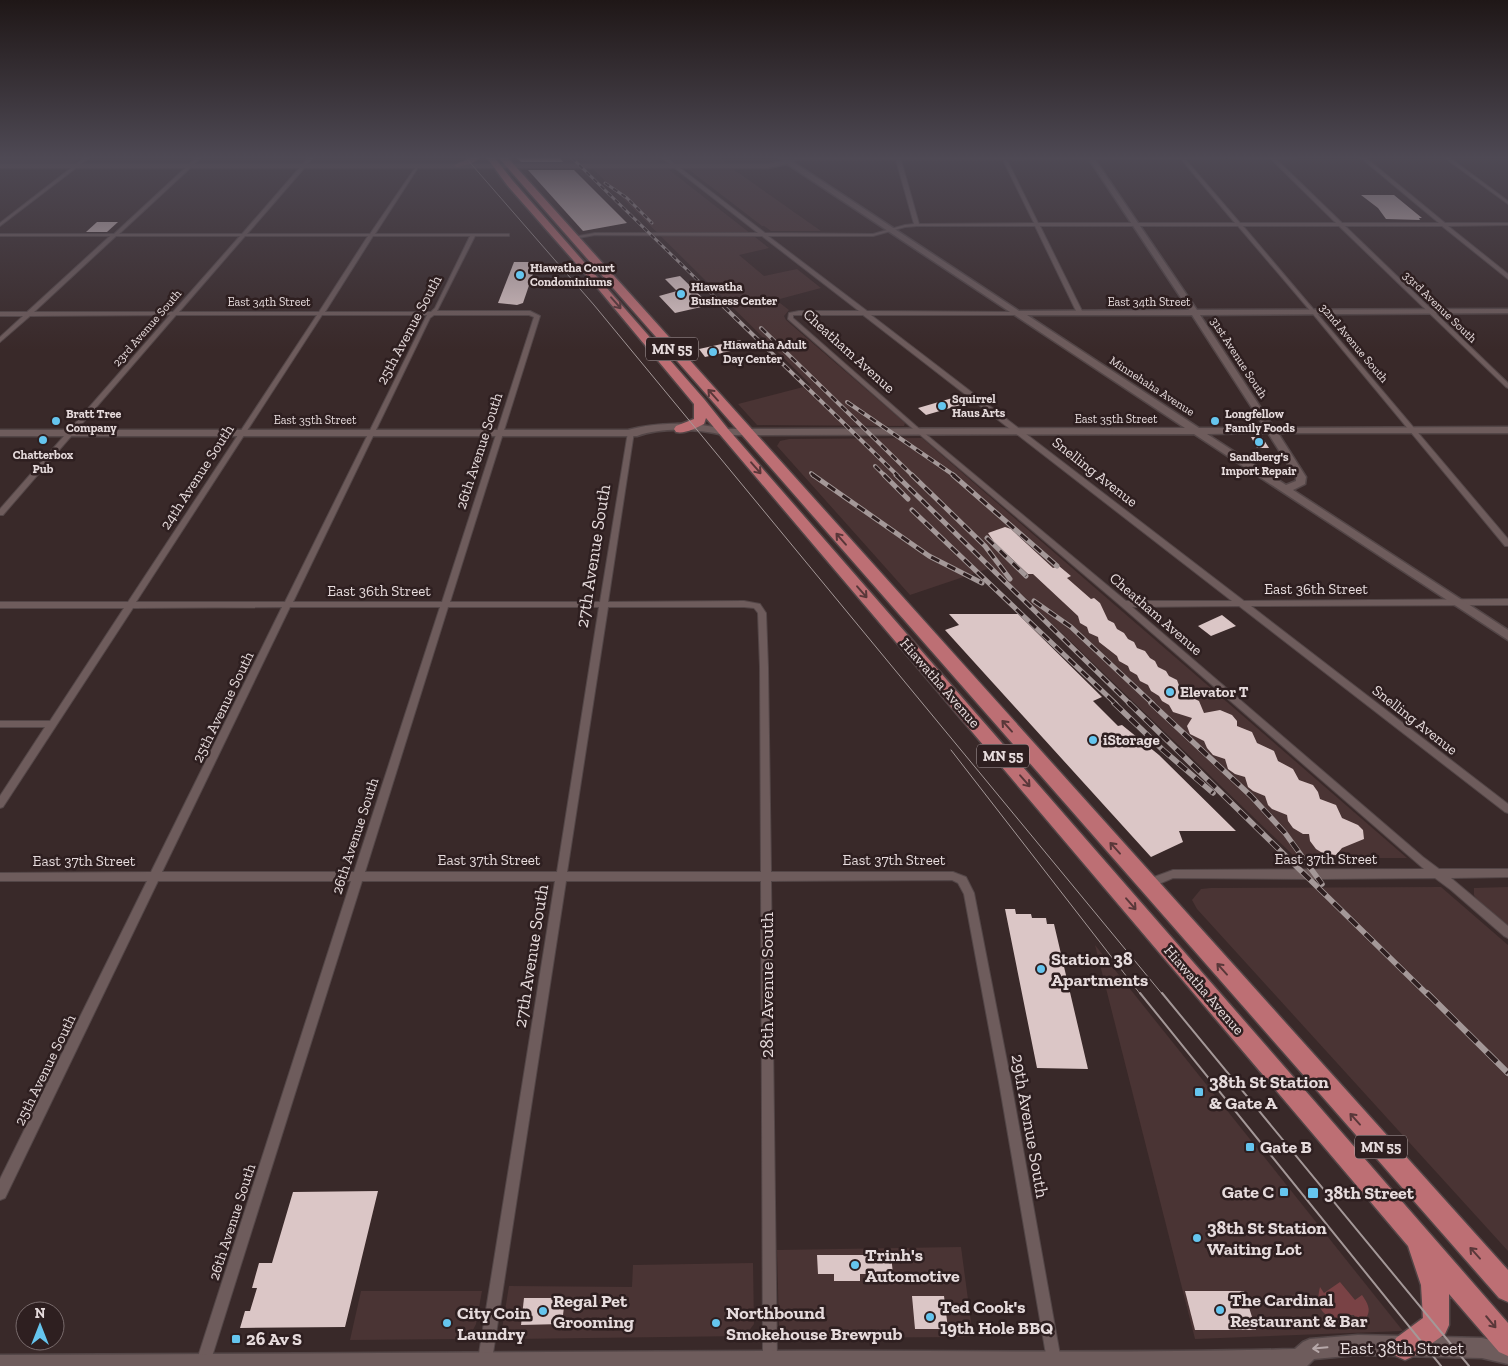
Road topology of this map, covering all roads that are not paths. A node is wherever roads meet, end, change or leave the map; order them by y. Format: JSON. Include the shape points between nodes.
{"nodes":[{"id":1,"x":130,"y":222,"type":"edge"},
{"id":2,"x":255,"y":222,"type":"edge"},
{"id":3,"x":380,"y":222,"type":"edge"},
{"id":4,"x":544,"y":222,"type":"edge"},
{"id":5,"x":560,"y":222,"type":"edge"},
{"id":6,"x":747,"y":222,"type":"edge"},
{"id":7,"x":876,"y":222,"type":"edge"},
{"id":8,"x":916,"y":222,"type":"edge"},
{"id":9,"x":1034,"y":222,"type":"edge"},
{"id":10,"x":1132,"y":222,"type":"edge"},
{"id":11,"x":1235,"y":222,"type":"edge"},
{"id":12,"x":1338,"y":222,"type":"edge"},
{"id":13,"x":1441,"y":222,"type":"edge"},
{"id":14,"x":1444,"y":224,"type":"junction"},
{"id":15,"x":1508,"y":224,"type":"edge"},
{"id":16,"x":917,"y":225,"type":"junction"},
{"id":17,"x":1134,"y":225,"type":"junction"},
{"id":18,"x":1238,"y":225,"type":"junction"},
{"id":19,"x":1341,"y":225,"type":"junction"},
{"id":20,"x":1036,"y":226,"type":"junction"},
{"id":21,"x":890,"y":231,"type":"junction"},
{"id":22,"x":0,"y":235,"type":"edge"},
{"id":23,"x":371,"y":235,"type":"junction"},
{"id":24,"x":473,"y":235,"type":"junction"},
{"id":25,"x":507,"y":235,"type":"dead end"},
{"id":26,"x":764,"y":235,"type":"junction"},
{"id":27,"x":115,"y":236,"type":"junction"},
{"id":28,"x":243,"y":236,"type":"junction"},
{"id":29,"x":575,"y":238,"type":"junction"},
{"id":30,"x":1508,"y":278,"type":"edge"},
{"id":31,"x":1508,"y":311,"type":"edge"},
{"id":32,"x":863,"y":312,"type":"junction"},
{"id":33,"x":1015,"y":312,"type":"junction"},
{"id":34,"x":1431,"y":312,"type":"junction"},
{"id":35,"x":320,"y":313,"type":"junction"},
{"id":36,"x":432,"y":313,"type":"junction"},
{"id":37,"x":1080,"y":313,"type":"junction"},
{"id":38,"x":1195,"y":313,"type":"junction"},
{"id":39,"x":1315,"y":313,"type":"junction"},
{"id":40,"x":0,"y":314,"type":"edge"},
{"id":41,"x":29,"y":314,"type":"junction"},
{"id":42,"x":174,"y":314,"type":"junction"},
{"id":43,"x":791,"y":314,"type":"joint"},
{"id":44,"x":537,"y":316,"type":"joint"},
{"id":45,"x":0,"y":340,"type":"edge"},
{"id":46,"x":1508,"y":386,"type":"edge"},
{"id":47,"x":700,"y":402,"type":"junction"},
{"id":48,"x":680,"y":429,"type":"junction"},
{"id":49,"x":1413,"y":430,"type":"junction"},
{"id":50,"x":1508,"y":430,"type":"edge"},
{"id":51,"x":1196,"y":431,"type":"junction"},
{"id":52,"x":1272,"y":431,"type":"junction"},
{"id":53,"x":501,"y":432,"type":"junction"},
{"id":54,"x":631,"y":432,"type":"junction"},
{"id":55,"x":734,"y":432,"type":"junction"},
{"id":56,"x":921,"y":432,"type":"junction"},
{"id":57,"x":1021,"y":432,"type":"junction"},
{"id":58,"x":0,"y":433,"type":"edge"},
{"id":59,"x":70,"y":433,"type":"junction"},
{"id":60,"x":243,"y":433,"type":"junction"},
{"id":61,"x":371,"y":433,"type":"junction"},
{"id":62,"x":1284,"y":490,"type":"junction"},
{"id":63,"x":0,"y":513,"type":"edge"},
{"id":64,"x":1508,"y":544,"type":"edge"},
{"id":65,"x":1456,"y":602,"type":"junction"},
{"id":66,"x":1508,"y":602,"type":"edge"},
{"id":67,"x":1241,"y":603,"type":"junction"},
{"id":68,"x":1124,"y":604,"type":"junction"},
{"id":69,"x":129,"y":605,"type":"junction"},
{"id":70,"x":288,"y":605,"type":"junction"},
{"id":71,"x":446,"y":605,"type":"junction"},
{"id":72,"x":603,"y":605,"type":"junction"},
{"id":73,"x":0,"y":606,"type":"edge"},
{"id":74,"x":757,"y":606,"type":"joint"},
{"id":75,"x":1508,"y":636,"type":"edge"},
{"id":76,"x":0,"y":724,"type":"edge"},
{"id":77,"x":52,"y":724,"type":"junction"},
{"id":78,"x":0,"y":804,"type":"edge"},
{"id":79,"x":1508,"y":809,"type":"edge"},
{"id":80,"x":1508,"y":873,"type":"edge"},
{"id":81,"x":1438,"y":874,"type":"junction"},
{"id":82,"x":358,"y":875,"type":"junction"},
{"id":83,"x":562,"y":875,"type":"junction"},
{"id":84,"x":766,"y":875,"type":"junction"},
{"id":85,"x":155,"y":876,"type":"junction"},
{"id":86,"x":0,"y":877,"type":"edge"},
{"id":87,"x":1147,"y":884,"type":"junction"},
{"id":88,"x":969,"y":893,"type":"joint"},
{"id":89,"x":1508,"y":933,"type":"edge"},
{"id":90,"x":0,"y":1193,"type":"edge"},
{"id":91,"x":1413,"y":1232,"type":"junction"},
{"id":92,"x":1508,"y":1289,"type":"edge"},
{"id":93,"x":1508,"y":1343,"type":"edge"},
{"id":94,"x":1405,"y":1347,"type":"junction"},
{"id":95,"x":1508,"y":1354,"type":"edge"},
{"id":96,"x":1304,"y":1362,"type":"edge"},
{"id":97,"x":0,"y":1364,"type":"edge"},
{"id":98,"x":770,"y":1364,"type":"edge"},
{"id":99,"x":1055,"y":1364,"type":"edge"},
{"id":100,"x":202,"y":1365,"type":"edge"},
{"id":101,"x":484,"y":1365,"type":"edge"}],
"edges":[{"from":1,"to":27,"type":"street"},
{"from":2,"to":28,"type":"street","name":"23rd Avenue South"},
{"from":3,"to":23,"type":"street","name":"24th Avenue South"},
{"from":4,"to":47,"type":"highway","name":"Hiawatha Avenue","number":"MN 55","one_way":true},
{"from":5,"to":29,"type":"highway","name":"Hiawatha Avenue","number":"MN 55"},
{"from":6,"to":26,"type":"street","name":"Snelling Avenue"},
{"from":7,"to":21,"type":"street","name":"Minnehaha Avenue"},
{"from":8,"to":16,"type":"street"},
{"from":9,"to":20,"type":"street"},
{"from":10,"to":17,"type":"street","name":"31st Avenue South"},
{"from":11,"to":18,"type":"street","name":"32nd Avenue South"},
{"from":12,"to":19,"type":"street","name":"33rd Avenue South"},
{"from":13,"to":14,"type":"street"},
{"from":14,"to":15,"type":"street"},
{"from":14,"to":19,"type":"street"},
{"from":14,"to":30,"type":"street"},
{"from":16,"to":20,"type":"street"},
{"from":16,"to":21,"type":"street"},
{"from":17,"to":18,"type":"street"},
{"from":17,"to":20,"type":"street"},
{"from":17,"to":38,"type":"street","name":"31st Avenue South"},
{"from":18,"to":19,"type":"street"},
{"from":18,"to":39,"type":"street","name":"32nd Avenue South"},
{"from":19,"to":34,"type":"street","name":"33rd Avenue South"},
{"from":20,"to":37,"type":"street"},
{"from":21,"to":26,"type":"street","via":[[873,235]]},
{"from":21,"to":33,"type":"street","name":"Minnehaha Avenue"},
{"from":22,"to":27,"type":"street"},
{"from":23,"to":24,"type":"street"},
{"from":23,"to":28,"type":"street"},
{"from":23,"to":35,"type":"street","name":"24th Avenue South"},
{"from":24,"to":25,"type":"street"},
{"from":24,"to":36,"type":"street","name":"25th Avenue South","via":[[437,309]]},
{"from":26,"to":29,"type":"street","via":[[594,234]]},
{"from":26,"to":32,"type":"street","name":"Snelling Avenue"},
{"from":27,"to":28,"type":"street"},
{"from":27,"to":41,"type":"street"},
{"from":28,"to":42,"type":"street","name":"23rd Avenue South"},
{"from":55,"to":29,"type":"highway","name":"Hiawatha Avenue","number":"MN 55","one_way":true},
{"from":31,"to":34,"type":"street","name":"East 34th Street"},
{"from":32,"to":33,"type":"street","name":"East 34th Street"},
{"from":32,"to":43,"type":"street","name":"East 34th Street"},
{"from":32,"to":57,"type":"street","name":"Snelling Avenue"},
{"from":33,"to":37,"type":"street","name":"East 34th Street"},
{"from":33,"to":51,"type":"street","name":"Minnehaha Avenue"},
{"from":34,"to":39,"type":"street","name":"East 34th Street"},
{"from":34,"to":46,"type":"street","name":"33rd Avenue South"},
{"from":35,"to":36,"type":"street","name":"East 34th Street"},
{"from":35,"to":42,"type":"street","name":"East 34th Street"},
{"from":35,"to":60,"type":"street","name":"24th Avenue South"},
{"from":36,"to":44,"type":"street","name":"East 34th Street","via":[[530,313]]},
{"from":36,"to":61,"type":"street","name":"25th Avenue South"},
{"from":37,"to":38,"type":"street","name":"East 34th Street"},
{"from":38,"to":39,"type":"street","name":"East 34th Street"},
{"from":38,"to":52,"type":"street","name":"31st Avenue South"},
{"from":39,"to":49,"type":"street","name":"32nd Avenue South"},
{"from":40,"to":41,"type":"street","name":"East 34th Street"},
{"from":41,"to":42,"type":"street","name":"East 34th Street"},
{"from":41,"to":45,"type":"street"},
{"from":42,"to":59,"type":"street","name":"23rd Avenue South"},
{"from":43,"to":56,"type":"street","name":"Cheatham Avenue","via":[[790,318]]},
{"from":44,"to":53,"type":"street","name":"26th Avenue South"},
{"from":47,"to":48,"type":"highway","via":[[700,421]]},
{"from":47,"to":55,"type":"highway","name":"Hiawatha Avenue","number":"MN 55"},
{"from":48,"to":54,"type":"street","name":"East 35th Street"},
{"from":48,"to":55,"type":"street","name":"East 35th Street"},
{"from":49,"to":50,"type":"street","name":"East 35th Street"},
{"from":49,"to":52,"type":"street","name":"East 35th Street"},
{"from":49,"to":64,"type":"street","name":"32nd Avenue South"},
{"from":51,"to":52,"type":"street","name":"East 35th Street"},
{"from":51,"to":57,"type":"street","name":"East 35th Street"},
{"from":51,"to":62,"type":"street","name":"Minnehaha Avenue"},
{"from":52,"to":62,"type":"street","name":"31st Avenue South","via":[[1302,479]]},
{"from":53,"to":54,"type":"street","name":"East 35th Street"},
{"from":53,"to":61,"type":"street","name":"East 35th Street"},
{"from":53,"to":71,"type":"street","name":"26th Avenue South"},
{"from":54,"to":55,"type":"street","name":"East 35th Street","via":[[711,435]]},
{"from":54,"to":72,"type":"street","name":"27th Avenue South"},
{"from":55,"to":56,"type":"street","name":"East 35th Street"},
{"from":87,"to":55,"type":"highway","name":"Hiawatha Avenue","number":"MN 55","one_way":true},
{"from":55,"to":91,"type":"highway","name":"Hiawatha Avenue","number":"MN 55","one_way":true},
{"from":56,"to":57,"type":"street","name":"East 35th Street"},
{"from":56,"to":68,"type":"street","name":"Cheatham Avenue"},
{"from":57,"to":67,"type":"street","name":"Snelling Avenue"},
{"from":58,"to":59,"type":"street","name":"East 35th Street"},
{"from":59,"to":60,"type":"street","name":"East 35th Street"},
{"from":59,"to":63,"type":"street","name":"23rd Avenue South"},
{"from":60,"to":61,"type":"street","name":"East 35th Street"},
{"from":60,"to":69,"type":"street","name":"24th Avenue South"},
{"from":61,"to":70,"type":"street","name":"25th Avenue South"},
{"from":62,"to":65,"type":"street","name":"Minnehaha Avenue"},
{"from":65,"to":66,"type":"street","name":"East 36th Street"},
{"from":65,"to":67,"type":"street","name":"East 36th Street"},
{"from":65,"to":75,"type":"street","name":"Minnehaha Avenue"},
{"from":67,"to":68,"type":"street","name":"East 36th Street"},
{"from":67,"to":79,"type":"street","name":"Snelling Avenue"},
{"from":68,"to":81,"type":"street","name":"Cheatham Avenue"},
{"from":69,"to":70,"type":"street","name":"East 36th Street"},
{"from":69,"to":73,"type":"street","name":"East 36th Street"},
{"from":69,"to":77,"type":"street","name":"24th Avenue South"},
{"from":70,"to":71,"type":"street","name":"East 36th Street"},
{"from":70,"to":85,"type":"street","name":"25th Avenue South"},
{"from":71,"to":72,"type":"street","name":"East 36th Street"},
{"from":71,"to":82,"type":"street","name":"26th Avenue South"},
{"from":72,"to":74,"type":"street","name":"East 36th Street"},
{"from":72,"to":83,"type":"street","name":"27th Avenue South"},
{"from":74,"to":84,"type":"street","name":"28th Avenue South","via":[[762,612]]},
{"from":76,"to":77,"type":"street"},
{"from":77,"to":78,"type":"street","name":"24th Avenue South"},
{"from":80,"to":81,"type":"street","name":"East 37th Street"},
{"from":81,"to":87,"type":"street","name":"East 37th Street","via":[[1173,874]]},
{"from":81,"to":89,"type":"street","name":"Cheatham Avenue"},
{"from":82,"to":83,"type":"street","name":"East 37th Street"},
{"from":82,"to":85,"type":"street","name":"East 37th Street"},
{"from":82,"to":100,"type":"street","name":"26th Avenue South"},
{"from":83,"to":84,"type":"street","name":"East 37th Street"},
{"from":83,"to":101,"type":"street","name":"27th Avenue South"},
{"from":84,"to":88,"type":"street","name":"East 37th Street","via":[[946,874],[962,880]]},
{"from":84,"to":98,"type":"street","name":"28th Avenue South"},
{"from":85,"to":86,"type":"street","name":"East 37th Street"},
{"from":85,"to":90,"type":"street","name":"25th Avenue South"},
{"from":92,"to":87,"type":"highway","name":"Hiawatha Avenue","number":"MN 55","one_way":true},
{"from":88,"to":99,"type":"street","name":"29th Avenue South"},
{"from":91,"to":93,"type":"highway","name":"Hiawatha Avenue","number":"MN 55","one_way":true},
{"from":91,"to":94,"type":"highway","via":[[1432,1274],[1439,1303],[1436,1325]]},
{"from":94,"to":95,"type":"street","name":"East 38th Street","via":[[1482,1348]]},
{"from":94,"to":96,"type":"street","name":"East 38th Street","one_way":true,"via":[[1358,1345],[1310,1349]]},
{"from":96,"to":99,"type":"street","name":"East 38th Street"},
{"from":97,"to":100,"type":"street","name":"East 38th Street"},
{"from":98,"to":99,"type":"street","name":"East 38th Street"},
{"from":98,"to":101,"type":"street","name":"East 38th Street"},
{"from":100,"to":101,"type":"street","name":"East 38th Street"}]}
